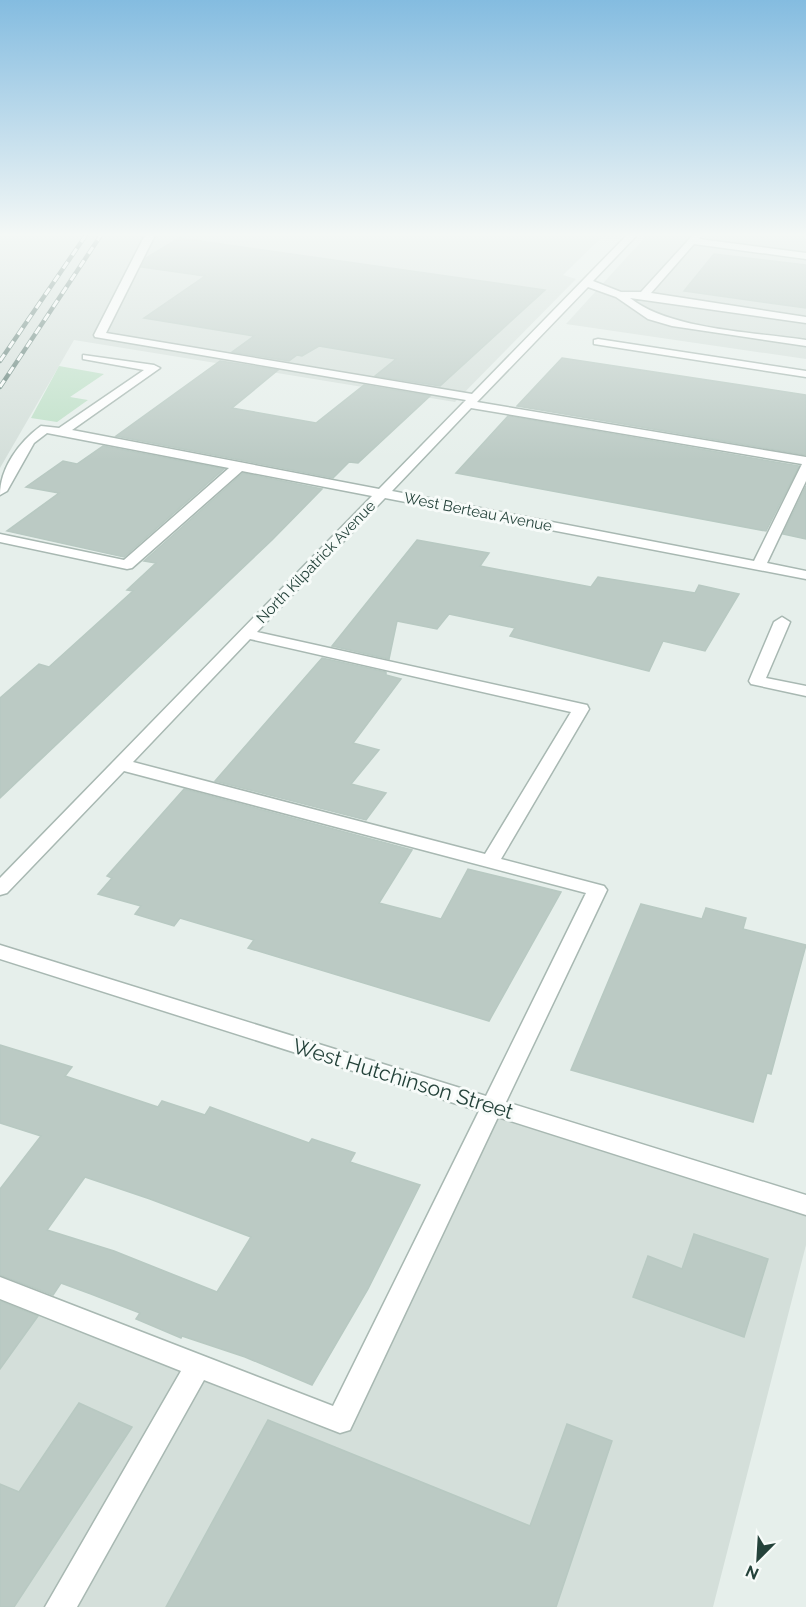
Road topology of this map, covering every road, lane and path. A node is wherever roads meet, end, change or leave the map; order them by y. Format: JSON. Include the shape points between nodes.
{"nodes":[{"id":1,"x":112,"y":310,"type":"edge"},
{"id":2,"x":558,"y":310,"type":"edge"},
{"id":3,"x":639,"y":310,"type":"edge"},
{"id":4,"x":741,"y":310,"type":"edge"},
{"id":5,"x":806,"y":320,"type":"edge"},
{"id":6,"x":598,"y":342,"type":"dead end"},
{"id":7,"x":806,"y":343,"type":"edge"},
{"id":8,"x":87,"y":357,"type":"dead end"},
{"id":9,"x":806,"y":374,"type":"edge"},
{"id":10,"x":471,"y":401,"type":"junction"},
{"id":11,"x":61,"y":432,"type":"junction"},
{"id":12,"x":806,"y":461,"type":"edge"},
{"id":13,"x":239,"y":466,"type":"junction"},
{"id":14,"x":806,"y":467,"type":"edge"},
{"id":15,"x":0,"y":491,"type":"edge"},
{"id":16,"x":382,"y":494,"type":"junction"},
{"id":17,"x":0,"y":538,"type":"edge"},
{"id":18,"x":759,"y":566,"type":"junction"},
{"id":19,"x":806,"y":575,"type":"edge"},
{"id":20,"x":782,"y":621,"type":"dead end"},
{"id":21,"x":247,"y":634,"type":"junction"},
{"id":22,"x":806,"y":691,"type":"edge"},
{"id":23,"x":120,"y":764,"type":"junction"},
{"id":24,"x":490,"y":862,"type":"junction"},
{"id":25,"x":0,"y":889,"type":"edge"},
{"id":26,"x":0,"y":952,"type":"edge"},
{"id":27,"x":491,"y":1106,"type":"junction"},
{"id":28,"x":806,"y":1205,"type":"edge"},
{"id":29,"x":0,"y":1288,"type":"edge"},
{"id":30,"x":198,"y":1366,"type":"junction"},
{"id":31,"x":60,"y":1607,"type":"edge"}],
"edges":[{"from":1,"to":10,"type":"street","via":[[99,335]]},
{"from":2,"to":10,"type":"street","name":"North Kilpatrick Avenue"},
{"from":3,"to":7,"type":"street","via":[[676,324]]},
{"from":4,"to":5,"type":"street"},
{"from":6,"to":9,"type":"street"},
{"from":8,"to":11,"type":"street","via":[[154,368]]},
{"from":10,"to":12,"type":"street"},
{"from":10,"to":16,"type":"street","name":"North Kilpatrick Avenue"},
{"from":11,"to":13,"type":"street","name":"West Berteau Avenue"},
{"from":11,"to":15,"type":"street","name":"West Berteau Avenue","via":[[45,429],[29,441]]},
{"from":13,"to":16,"type":"street","name":"West Berteau Avenue"},
{"from":13,"to":17,"type":"street","via":[[127,565]]},
{"from":14,"to":18,"type":"street"},
{"from":16,"to":18,"type":"street","name":"West Berteau Avenue"},
{"from":16,"to":21,"type":"street","name":"North Kilpatrick Avenue"},
{"from":18,"to":19,"type":"street","name":"West Berteau Avenue"},
{"from":20,"to":22,"type":"street","via":[[757,681]]},
{"from":21,"to":23,"type":"street","name":"North Kilpatrick Avenue"},
{"from":21,"to":24,"type":"street","via":[[580,709]]},
{"from":23,"to":24,"type":"street"},
{"from":23,"to":25,"type":"street","name":"North Kilpatrick Avenue"},
{"from":24,"to":27,"type":"street","via":[[597,890]]},
{"from":26,"to":27,"type":"street","name":"West Hutchinson Street"},
{"from":27,"to":28,"type":"street","name":"West Hutchinson Street"},
{"from":27,"to":30,"type":"street","via":[[340,1421]]},
{"from":29,"to":30,"type":"street"},
{"from":30,"to":31,"type":"street"}]}
